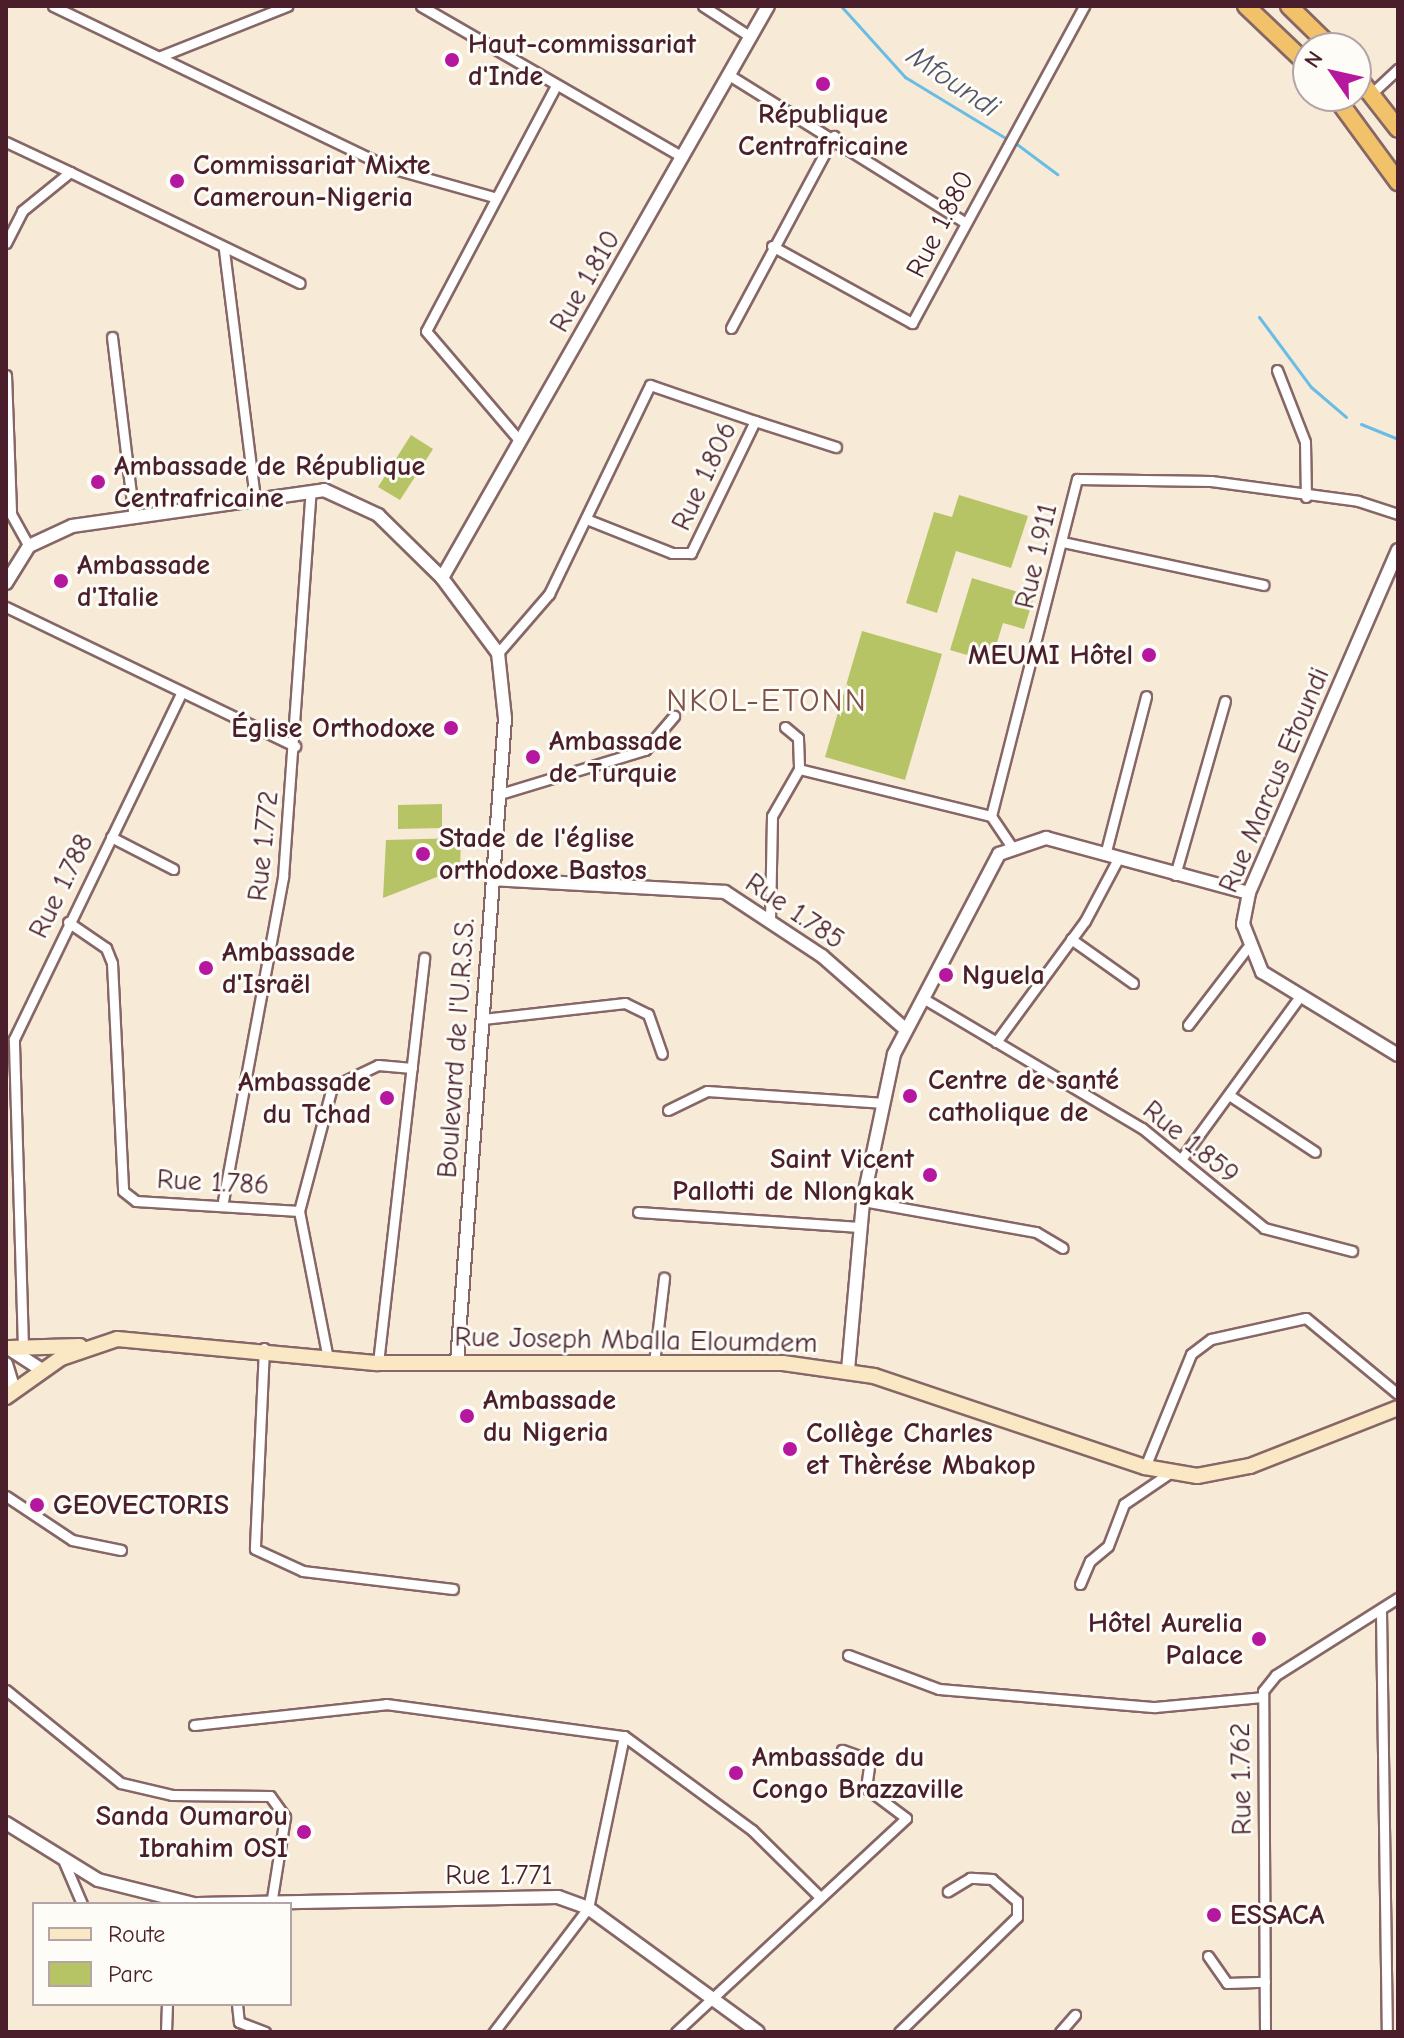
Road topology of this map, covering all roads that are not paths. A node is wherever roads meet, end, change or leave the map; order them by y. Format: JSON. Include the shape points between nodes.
{"nodes":[{"id":1,"x":54,"y":6,"type":"edge"},
{"id":2,"x":287,"y":6,"type":"edge"},
{"id":3,"x":421,"y":6,"type":"edge"},
{"id":4,"x":703,"y":6,"type":"edge"},
{"id":5,"x":768,"y":6,"type":"edge"},
{"id":6,"x":1084,"y":6,"type":"edge"},
{"id":7,"x":1246,"y":6,"type":"edge"},
{"id":8,"x":1289,"y":6,"type":"edge"},
{"id":9,"x":1316,"y":32,"type":"edge"},
{"id":10,"x":751,"y":37,"type":"junction"},
{"id":11,"x":1292,"y":50,"type":"edge"},
{"id":12,"x":161,"y":56,"type":"junction"},
{"id":13,"x":1398,"y":69,"type":"edge"},
{"id":14,"x":729,"y":75,"type":"junction"},
{"id":15,"x":556,"y":85,"type":"junction"},
{"id":16,"x":1372,"y":93,"type":"edge"},
{"id":17,"x":1372,"y":95,"type":"edge"},
{"id":18,"x":1347,"y":112,"type":"edge"},
{"id":19,"x":1398,"y":129,"type":"edge"},
{"id":20,"x":834,"y":136,"type":"junction"},
{"id":21,"x":6,"y":142,"type":"edge"},
{"id":22,"x":683,"y":157,"type":"junction"},
{"id":23,"x":70,"y":172,"type":"junction"},
{"id":24,"x":1398,"y":182,"type":"edge"},
{"id":25,"x":494,"y":197,"type":"junction"},
{"id":26,"x":963,"y":221,"type":"junction"},
{"id":27,"x":6,"y":243,"type":"edge"},
{"id":28,"x":772,"y":246,"type":"junction"},
{"id":29,"x":224,"y":250,"type":"junction"},
{"id":30,"x":300,"y":283,"type":"dead end"},
{"id":31,"x":731,"y":328,"type":"dead end"},
{"id":32,"x":112,"y":337,"type":"dead end"},
{"id":33,"x":1277,"y":370,"type":"dead end"},
{"id":34,"x":6,"y":375,"type":"edge"},
{"id":35,"x":755,"y":421,"type":"junction"},
{"id":36,"x":519,"y":440,"type":"junction"},
{"id":37,"x":836,"y":447,"type":"dead end"},
{"id":38,"x":311,"y":491,"type":"junction"},
{"id":39,"x":1306,"y":497,"type":"junction"},
{"id":40,"x":255,"y":499,"type":"junction"},
{"id":41,"x":9,"y":513,"type":"edge"},
{"id":42,"x":1398,"y":514,"type":"edge"},
{"id":43,"x":134,"y":518,"type":"junction"},
{"id":44,"x":586,"y":519,"type":"junction"},
{"id":45,"x":1063,"y":542,"type":"junction"},
{"id":46,"x":29,"y":546,"type":"junction"},
{"id":47,"x":1398,"y":550,"type":"edge"},
{"id":48,"x":442,"y":578,"type":"junction"},
{"id":49,"x":6,"y":583,"type":"edge"},
{"id":50,"x":1263,"y":585,"type":"dead end"},
{"id":51,"x":6,"y":607,"type":"edge"},
{"id":52,"x":498,"y":653,"type":"junction"},
{"id":53,"x":181,"y":694,"type":"junction"},
{"id":54,"x":1146,"y":696,"type":"dead end"},
{"id":55,"x":1225,"y":701,"type":"dead end"},
{"id":56,"x":674,"y":716,"type":"dead end"},
{"id":57,"x":785,"y":727,"type":"dead end"},
{"id":58,"x":295,"y":746,"type":"junction"},
{"id":59,"x":799,"y":769,"type":"junction"},
{"id":60,"x":500,"y":794,"type":"junction"},
{"id":61,"x":991,"y":816,"type":"junction"},
{"id":62,"x":111,"y":837,"type":"junction"},
{"id":63,"x":1010,"y":844,"type":"junction"},
{"id":64,"x":1112,"y":857,"type":"junction"},
{"id":65,"x":173,"y":869,"type":"dead end"},
{"id":66,"x":1175,"y":875,"type":"junction"},
{"id":67,"x":492,"y":879,"type":"junction"},
{"id":68,"x":1249,"y":893,"type":"junction"},
{"id":69,"x":770,"y":920,"type":"junction"},
{"id":70,"x":68,"y":922,"type":"junction"},
{"id":71,"x":1071,"y":939,"type":"junction"},
{"id":72,"x":1247,"y":948,"type":"junction"},
{"id":73,"x":424,"y":958,"type":"dead end"},
{"id":74,"x":1133,"y":983,"type":"dead end"},
{"id":75,"x":1298,"y":999,"type":"junction"},
{"id":76,"x":926,"y":1000,"type":"junction"},
{"id":77,"x":483,"y":1019,"type":"junction"},
{"id":78,"x":1188,"y":1025,"type":"dead end"},
{"id":79,"x":905,"y":1029,"type":"junction"},
{"id":80,"x":996,"y":1042,"type":"junction"},
{"id":81,"x":662,"y":1054,"type":"dead end"},
{"id":82,"x":1398,"y":1055,"type":"edge"},
{"id":83,"x":412,"y":1068,"type":"junction"},
{"id":84,"x":1229,"y":1095,"type":"junction"},
{"id":85,"x":881,"y":1103,"type":"junction"},
{"id":86,"x":668,"y":1110,"type":"dead end"},
{"id":87,"x":1315,"y":1152,"type":"dead end"},
{"id":88,"x":1182,"y":1158,"type":"junction"},
{"id":89,"x":223,"y":1201,"type":"junction"},
{"id":90,"x":863,"y":1201,"type":"junction"},
{"id":91,"x":299,"y":1211,"type":"junction"},
{"id":92,"x":638,"y":1212,"type":"dead end"},
{"id":93,"x":859,"y":1227,"type":"junction"},
{"id":94,"x":1063,"y":1248,"type":"dead end"},
{"id":95,"x":1352,"y":1251,"type":"dead end"},
{"id":96,"x":664,"y":1278,"type":"dead end"},
{"id":97,"x":84,"y":1346,"type":"junction"},
{"id":98,"x":13,"y":1347,"type":"edge"},
{"id":99,"x":264,"y":1348,"type":"junction"},
{"id":100,"x":328,"y":1359,"type":"junction"},
{"id":101,"x":378,"y":1363,"type":"junction"},
{"id":102,"x":457,"y":1363,"type":"junction"},
{"id":103,"x":654,"y":1363,"type":"junction"},
{"id":104,"x":6,"y":1364,"type":"edge"},
{"id":105,"x":42,"y":1370,"type":"junction"},
{"id":106,"x":848,"y":1370,"type":"junction"},
{"id":107,"x":10,"y":1394,"type":"edge"},
{"id":108,"x":1398,"y":1394,"type":"edge"},
{"id":109,"x":1398,"y":1408,"type":"edge"},
{"id":110,"x":1145,"y":1467,"type":"junction"},
{"id":111,"x":1171,"y":1472,"type":"junction"},
{"id":112,"x":6,"y":1496,"type":"edge"},
{"id":113,"x":121,"y":1550,"type":"dead end"},
{"id":114,"x":1080,"y":1584,"type":"dead end"},
{"id":115,"x":453,"y":1589,"type":"dead end"},
{"id":116,"x":1398,"y":1598,"type":"edge"},
{"id":117,"x":1381,"y":1611,"type":"junction"},
{"id":118,"x":848,"y":1655,"type":"dead end"},
{"id":119,"x":6,"y":1690,"type":"edge"},
{"id":120,"x":1262,"y":1697,"type":"junction"},
{"id":121,"x":194,"y":1725,"type":"dead end"},
{"id":122,"x":624,"y":1736,"type":"junction"},
{"id":123,"x":842,"y":1750,"type":"dead end"},
{"id":124,"x":6,"y":1823,"type":"edge"},
{"id":125,"x":64,"y":1862,"type":"junction"},
{"id":126,"x":948,"y":1891,"type":"dead end"},
{"id":127,"x":820,"y":1897,"type":"junction"},
{"id":128,"x":81,"y":1902,"type":"edge"},
{"id":129,"x":184,"y":1902,"type":"edge"},
{"id":130,"x":271,"y":1902,"type":"edge"},
{"id":131,"x":292,"y":1903,"type":"edge"},
{"id":132,"x":588,"y":1908,"type":"junction"},
{"id":133,"x":1208,"y":1956,"type":"dead end"},
{"id":134,"x":1265,"y":1982,"type":"junction"},
{"id":135,"x":710,"y":1996,"type":"junction"},
{"id":136,"x":167,"y":2006,"type":"edge"},
{"id":137,"x":237,"y":2006,"type":"edge"},
{"id":138,"x":1075,"y":2015,"type":"dead end"},
{"id":139,"x":166,"y":2032,"type":"edge"},
{"id":140,"x":265,"y":2032,"type":"edge"},
{"id":141,"x":494,"y":2032,"type":"edge"},
{"id":142,"x":676,"y":2032,"type":"edge"},
{"id":143,"x":758,"y":2032,"type":"edge"},
{"id":144,"x":899,"y":2032,"type":"edge"},
{"id":145,"x":1060,"y":2032,"type":"edge"},
{"id":146,"x":1265,"y":2032,"type":"edge"},
{"id":147,"x":1387,"y":2032,"type":"edge"}],
"edges":[{"from":1,"to":12,"type":"street"},
{"from":2,"to":12,"type":"street"},
{"from":3,"to":15,"type":"street"},
{"from":4,"to":10,"type":"street"},
{"from":5,"to":10,"type":"street","name":"Rue 1.810"},
{"from":6,"to":26,"type":"street","name":"Rue 1.880","via":[[1042,94]]},
{"from":7,"to":11,"type":"highway"},
{"from":8,"to":9,"type":"highway"},
{"from":10,"to":14,"type":"street","name":"Rue 1.810"},
{"from":12,"to":25,"type":"street","via":[[387,167]]},
{"from":13,"to":16,"type":"street"},
{"from":14,"to":20,"type":"street"},
{"from":14,"to":22,"type":"street","name":"Rue 1.810"},
{"from":15,"to":22,"type":"street"},
{"from":15,"to":25,"type":"street"},
{"from":17,"to":19,"type":"highway"},
{"from":18,"to":24,"type":"highway"},
{"from":20,"to":26,"type":"street"},
{"from":20,"to":28,"type":"street"},
{"from":21,"to":23,"type":"street"},
{"from":22,"to":36,"type":"street","name":"Rue 1.810"},
{"from":23,"to":27,"type":"street","via":[[22,211]]},
{"from":23,"to":29,"type":"street"},
{"from":25,"to":36,"type":"street","via":[[426,331]]},
{"from":26,"to":28,"type":"street","name":"Rue 1.880","via":[[963,234],[909,324]]},
{"from":28,"to":31,"type":"street"},
{"from":29,"to":30,"type":"street"},
{"from":29,"to":40,"type":"street"},
{"from":32,"to":43,"type":"street"},
{"from":33,"to":39,"type":"street","via":[[1305,442]]},
{"from":34,"to":41,"type":"street"},
{"from":35,"to":37,"type":"street"},
{"from":35,"to":44,"type":"street","name":"Rue 1.806","via":[[691,553],[672,553]]},
{"from":35,"to":44,"type":"street","name":"Rue 1.806","via":[[650,385]]},
{"from":36,"to":48,"type":"street","name":"Rue 1.810"},
{"from":38,"to":40,"type":"street"},
{"from":38,"to":48,"type":"street","via":[[339,493],[378,515]]},
{"from":38,"to":58,"type":"street","name":"Rue 1.772"},
{"from":39,"to":42,"type":"street","name":"Rue 1.911","via":[[1358,501]]},
{"from":39,"to":45,"type":"street","name":"Rue 1.911","via":[[1211,481],[1077,479]]},
{"from":40,"to":43,"type":"street"},
{"from":41,"to":46,"type":"street"},
{"from":43,"to":46,"type":"street","via":[[72,526]]},
{"from":44,"to":52,"type":"street","name":"Rue 1.806","via":[[549,594]]},
{"from":45,"to":50,"type":"street"},
{"from":45,"to":61,"type":"street","name":"Rue 1.911","via":[[1019,686]]},
{"from":46,"to":49,"type":"street"},
{"from":47,"to":68,"type":"street","name":"Rue Marcus Etoundi"},
{"from":48,"to":52,"type":"street"},
{"from":51,"to":53,"type":"street"},
{"from":52,"to":60,"type":"street","name":"Boulevard de l'U.R.S.S.","via":[[505,718]]},
{"from":53,"to":58,"type":"street"},
{"from":53,"to":62,"type":"street","name":"Rue 1.788"},
{"from":54,"to":64,"type":"street"},
{"from":55,"to":66,"type":"street"},
{"from":56,"to":60,"type":"street","via":[[645,750]]},
{"from":57,"to":59,"type":"street","via":[[798,738]]},
{"from":58,"to":89,"type":"street","name":"Rue 1.772","via":[[275,941]]},
{"from":59,"to":61,"type":"street"},
{"from":59,"to":69,"type":"street","via":[[772,816]]},
{"from":60,"to":67,"type":"street","name":"Boulevard de l'U.R.S.S."},
{"from":61,"to":63,"type":"street"},
{"from":62,"to":65,"type":"street"},
{"from":62,"to":70,"type":"street","name":"Rue 1.788"},
{"from":63,"to":64,"type":"street","via":[[1046,838]]},
{"from":63,"to":76,"type":"street","via":[[989,870]]},
{"from":64,"to":66,"type":"street"},
{"from":64,"to":71,"type":"street"},
{"from":66,"to":68,"type":"street"},
{"from":67,"to":69,"type":"street","name":"Rue 1.785","via":[[725,892]]},
{"from":67,"to":77,"type":"street","name":"Boulevard de l'U.R.S.S."},
{"from":68,"to":72,"type":"street","name":"Rue Marcus Etoundi"},
{"from":69,"to":79,"type":"street","name":"Rue 1.785"},
{"from":70,"to":89,"type":"street","name":"Rue 1.786","via":[[106,948],[112,963],[123,1191],[136,1201]]},
{"from":70,"to":98,"type":"street","name":"Rue 1.788","via":[[14,1039]]},
{"from":71,"to":74,"type":"street"},
{"from":71,"to":80,"type":"street"},
{"from":72,"to":75,"type":"street","via":[[1262,972]]},
{"from":72,"to":78,"type":"street"},
{"from":73,"to":83,"type":"street"},
{"from":75,"to":82,"type":"street"},
{"from":75,"to":84,"type":"street"},
{"from":76,"to":79,"type":"street"},
{"from":76,"to":80,"type":"street","name":"Rue 1.859"},
{"from":77,"to":81,"type":"street","via":[[625,1003],[648,1014]]},
{"from":77,"to":102,"type":"street","name":"Boulevard de l'U.R.S.S."},
{"from":79,"to":85,"type":"street"},
{"from":80,"to":88,"type":"street","name":"Rue 1.859"},
{"from":83,"to":91,"type":"street","via":[[378,1065],[332,1087]]},
{"from":83,"to":101,"type":"street"},
{"from":84,"to":87,"type":"street"},
{"from":84,"to":88,"type":"street"},
{"from":85,"to":86,"type":"street","via":[[707,1091]]},
{"from":85,"to":90,"type":"street"},
{"from":88,"to":95,"type":"street","name":"Rue 1.859","via":[[1264,1228]]},
{"from":89,"to":91,"type":"street","name":"Rue 1.786"},
{"from":90,"to":93,"type":"street"},
{"from":90,"to":94,"type":"street","via":[[1036,1232]]},
{"from":91,"to":100,"type":"street","name":"Rue 1.786"},
{"from":92,"to":93,"type":"street"},
{"from":93,"to":106,"type":"street"},
{"from":96,"to":103,"type":"street"},
{"from":97,"to":98,"type":"main road"},
{"from":97,"to":99,"type":"main road","name":"Rue Joseph Mballa Eloumdem","via":[[155,1339]]},
{"from":97,"to":105,"type":"main road","name":"Rue Joseph Mballa Eloumdem"},
{"from":98,"to":105,"type":"street"},
{"from":99,"to":100,"type":"main road","name":"Rue Joseph Mballa Eloumdem"},
{"from":99,"to":115,"type":"street","via":[[255,1549],[303,1571]]},
{"from":100,"to":101,"type":"main road","name":"Rue Joseph Mballa Eloumdem"},
{"from":101,"to":102,"type":"main road","name":"Rue Joseph Mballa Eloumdem"},
{"from":102,"to":103,"type":"main road","name":"Rue Joseph Mballa Eloumdem"},
{"from":103,"to":106,"type":"main road","name":"Rue Joseph Mballa Eloumdem"},
{"from":104,"to":107,"type":"street"},
{"from":105,"to":107,"type":"main road","name":"Rue Joseph Mballa Eloumdem"},
{"from":106,"to":110,"type":"main road","name":"Rue Joseph Mballa Eloumdem"},
{"from":108,"to":110,"type":"street","via":[[1306,1318],[1211,1339],[1191,1354]]},
{"from":109,"to":111,"type":"main road","name":"Rue Joseph Mballa Eloumdem","via":[[1250,1466],[1217,1475]]},
{"from":110,"to":111,"type":"main road","name":"Rue Joseph Mballa Eloumdem"},
{"from":111,"to":114,"type":"street","via":[[1124,1504],[1108,1546],[1090,1561]]},
{"from":112,"to":113,"type":"street","via":[[72,1540]]},
{"from":116,"to":117,"type":"street","name":"Rue 1.762"},
{"from":117,"to":120,"type":"street","name":"Rue 1.762","via":[[1270,1679]]},
{"from":117,"to":147,"type":"street"},
{"from":118,"to":120,"type":"street","via":[[955,1690],[1155,1707]]},
{"from":119,"to":130,"type":"street","via":[[121,1783],[172,1795],[270,1796],[285,1817]]},
{"from":120,"to":134,"type":"street","name":"Rue 1.762"},
{"from":121,"to":122,"type":"street","via":[[325,1705],[386,1704]]},
{"from":122,"to":127,"type":"street","via":[[752,1830]]},
{"from":122,"to":132,"type":"street"},
{"from":123,"to":127,"type":"street","via":[[870,1760],[866,1788],[906,1818]]},
{"from":124,"to":125,"type":"street","name":"Rue 1.771"},
{"from":125,"to":128,"type":"street"},
{"from":125,"to":129,"type":"street","name":"Rue 1.771","via":[[127,1892]]},
{"from":126,"to":144,"type":"street","via":[[970,1878],[992,1879],[1017,1901],[1017,1917]]},
{"from":127,"to":135,"type":"street"},
{"from":131,"to":132,"type":"street","name":"Rue 1.771","via":[[558,1897]]},
{"from":132,"to":135,"type":"street","name":"Rue 1.771"},
{"from":132,"to":141,"type":"street"},
{"from":133,"to":134,"type":"street","via":[[1227,1983]]},
{"from":134,"to":146,"type":"street","name":"Rue 1.762"},
{"from":135,"to":142,"type":"street"},
{"from":135,"to":143,"type":"street","name":"Rue 1.771"},
{"from":136,"to":139,"type":"street"},
{"from":137,"to":140,"type":"street","via":[[239,2022]]},
{"from":138,"to":145,"type":"street"}]}
